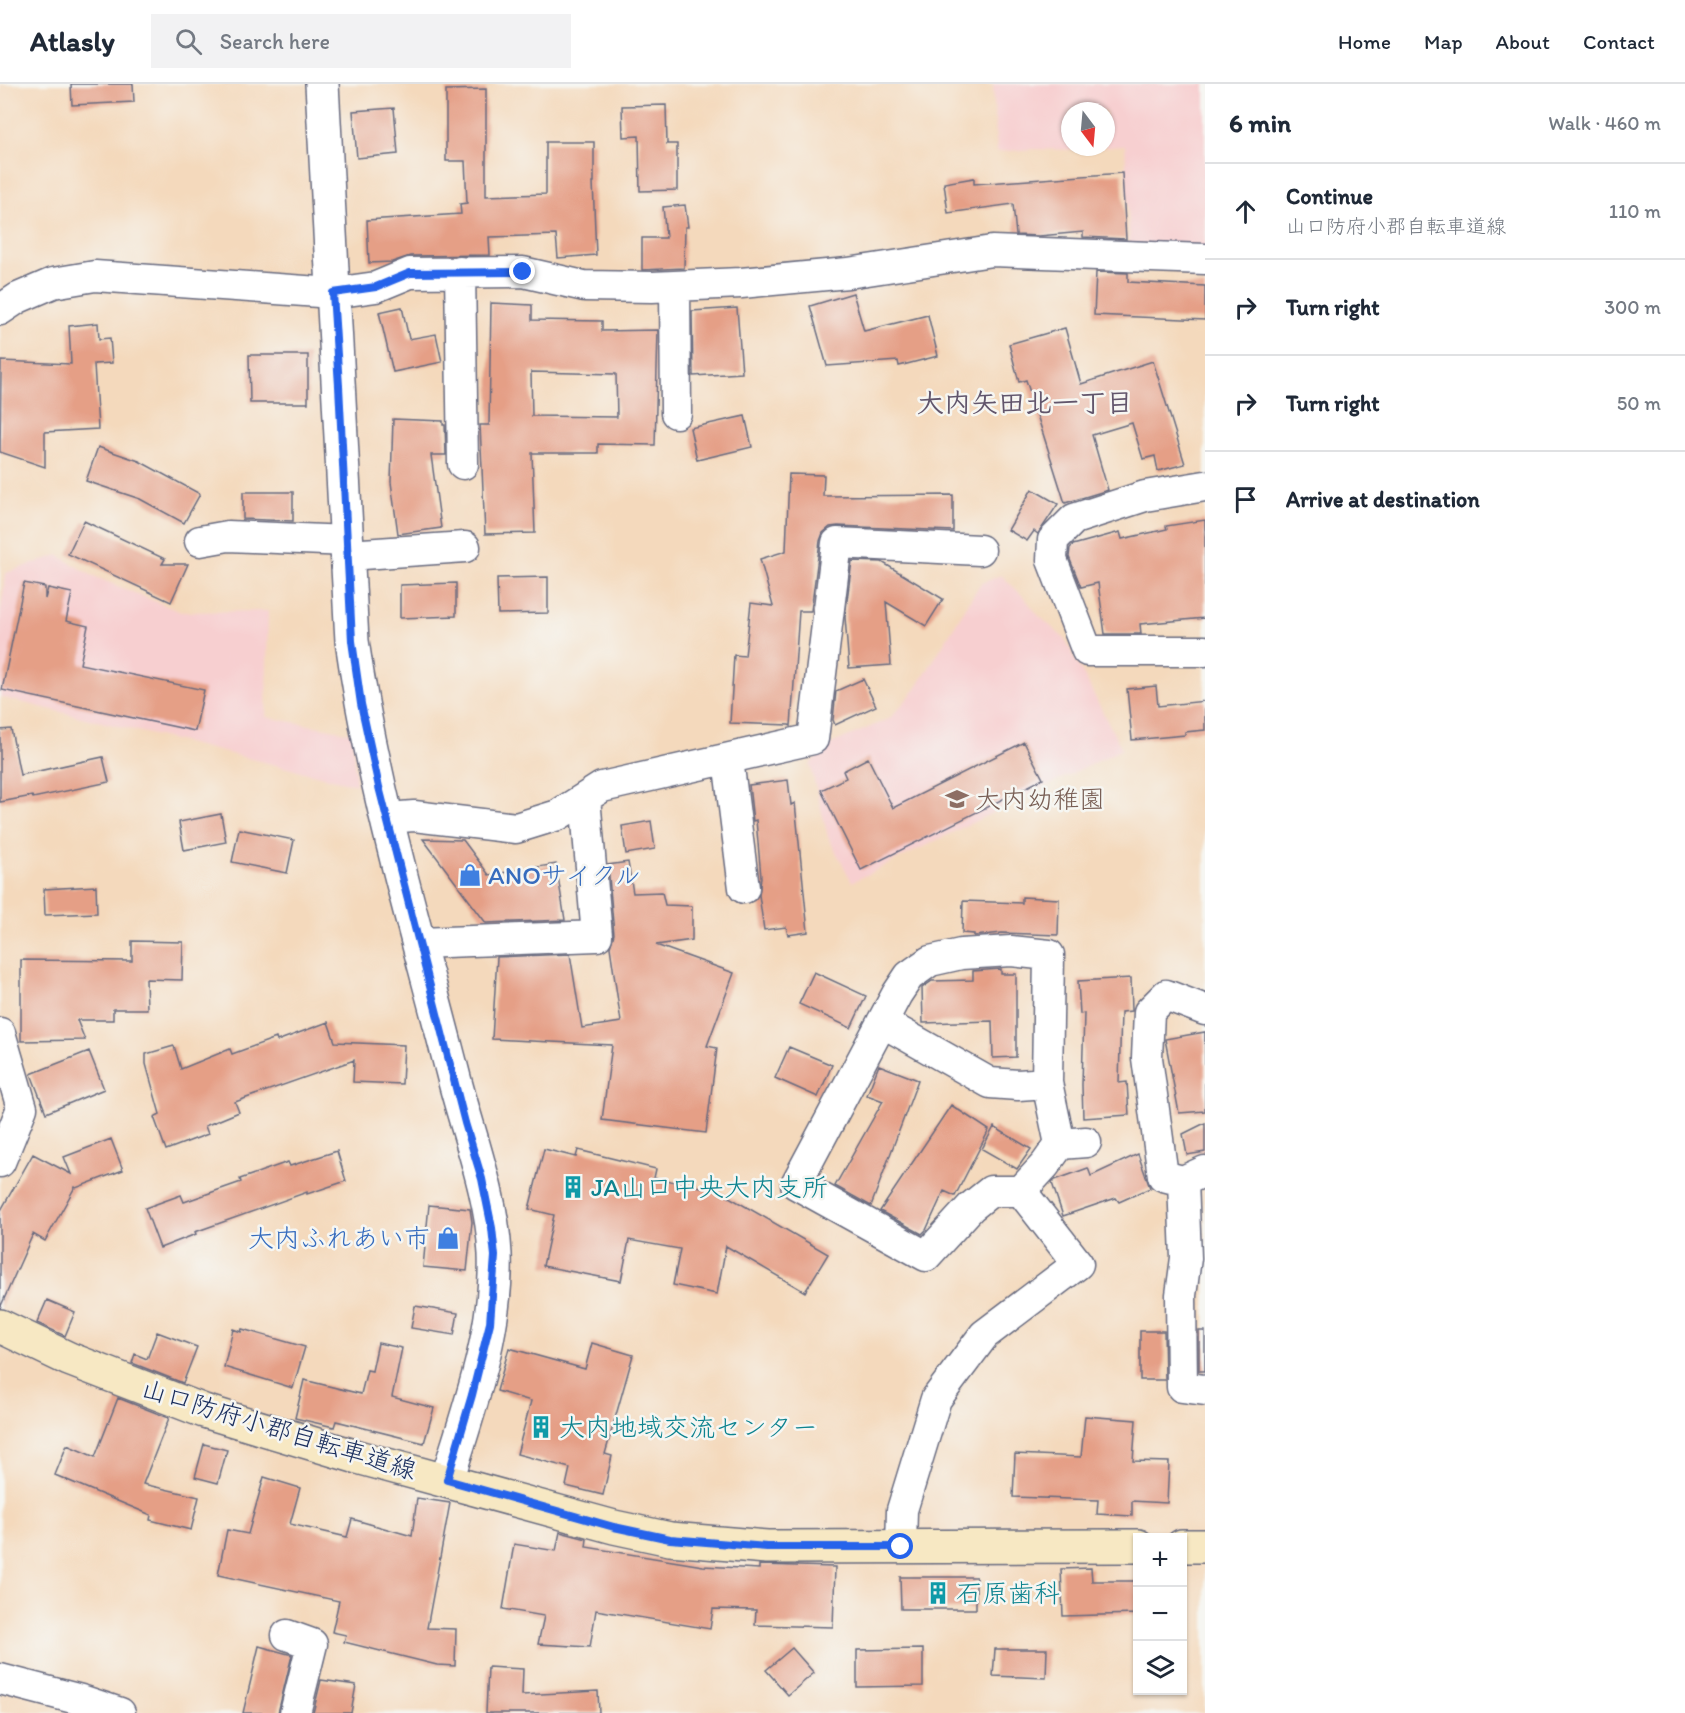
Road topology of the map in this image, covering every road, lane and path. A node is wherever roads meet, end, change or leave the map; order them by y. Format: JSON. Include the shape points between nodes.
{"nodes":[{"id":1,"x":322,"y":84,"type":"edge"},
{"id":2,"x":1205,"y":259,"type":"edge"},
{"id":3,"x":460,"y":272,"type":"junction"},
{"id":4,"x":675,"y":286,"type":"junction"},
{"id":5,"x":333,"y":293,"type":"junction"},
{"id":6,"x":0,"y":310,"type":"edge"},
{"id":7,"x":676,"y":413,"type":"dead end"},
{"id":8,"x":463,"y":464,"type":"dead end"},
{"id":9,"x":1205,"y":486,"type":"edge"},
{"id":10,"x":200,"y":541,"type":"dead end"},
{"id":11,"x":465,"y":547,"type":"dead end"},
{"id":12,"x":348,"y":548,"type":"junction"},
{"id":13,"x":980,"y":550,"type":"dead end"},
{"id":14,"x":1205,"y":651,"type":"edge"},
{"id":15,"x":728,"y":759,"type":"junction"},
{"id":16,"x":585,"y":798,"type":"junction"},
{"id":17,"x":387,"y":818,"type":"junction"},
{"id":18,"x":744,"y":888,"type":"dead end"},
{"id":19,"x":420,"y":943,"type":"junction"},
{"id":20,"x":1205,"y":1010,"type":"edge"},
{"id":21,"x":882,"y":1022,"type":"junction"},
{"id":22,"x":0,"y":1033,"type":"edge"},
{"id":23,"x":1047,"y":1083,"type":"junction"},
{"id":24,"x":0,"y":1162,"type":"edge"},
{"id":25,"x":1194,"y":1176,"type":"edge"},
{"id":26,"x":1021,"y":1191,"type":"junction"},
{"id":27,"x":1195,"y":1257,"type":"edge"},
{"id":28,"x":0,"y":1326,"type":"edge"},
{"id":29,"x":1205,"y":1390,"type":"edge"},
{"id":30,"x":447,"y":1480,"type":"junction"},
{"id":31,"x":1133,"y":1546,"type":"edge"},
{"id":32,"x":1187,"y":1546,"type":"edge"},
{"id":33,"x":1205,"y":1546,"type":"edge"},
{"id":34,"x":901,"y":1547,"type":"junction"},
{"id":35,"x":311,"y":1642,"type":"dead end"},
{"id":36,"x":0,"y":1679,"type":"edge"},
{"id":37,"x":120,"y":1713,"type":"edge"},
{"id":38,"x":295,"y":1713,"type":"edge"}],
"edges":[{"from":1,"to":5,"type":"street"},
{"from":2,"to":4,"type":"street","via":[[992,251],[848,273]]},
{"from":3,"to":4,"type":"street","via":[[523,272],[584,286]]},
{"from":3,"to":5,"type":"street","via":[[410,273],[376,287]]},
{"from":3,"to":8,"type":"street"},
{"from":4,"to":7,"type":"street"},
{"from":5,"to":6,"type":"street","via":[[95,276],[53,283]]},
{"from":5,"to":12,"type":"street"},
{"from":9,"to":14,"type":"street","via":[[1145,496],[1074,519],[1053,540],[1052,560],[1087,651]]},
{"from":10,"to":12,"type":"street","via":[[228,536]]},
{"from":11,"to":12,"type":"street"},
{"from":12,"to":17,"type":"street","via":[[352,641],[361,704]]},
{"from":13,"to":15,"type":"street","via":[[837,543],[813,739]]},
{"from":15,"to":16,"type":"street","via":[[602,788]]},
{"from":15,"to":18,"type":"street"},
{"from":16,"to":17,"type":"street","via":[[558,815],[516,828],[414,816]]},
{"from":16,"to":19,"type":"street","via":[[597,936]]},
{"from":17,"to":19,"type":"street"},
{"from":19,"to":30,"type":"street","via":[[482,1179],[495,1256],[490,1323]]},
{"from":20,"to":25,"type":"street","via":[[1166,995],[1149,1012],[1147,1058],[1163,1176]]},
{"from":21,"to":23,"type":"street","via":[[990,1083]]},
{"from":21,"to":23,"type":"street","via":[[909,976],[930,961],[961,954],[1011,951],[1049,955]]},
{"from":21,"to":26,"type":"street","via":[[796,1184],[926,1256],[991,1191]]},
{"from":22,"to":24,"type":"street","via":[[22,1108]]},
{"from":23,"to":26,"type":"street","via":[[1073,1143]]},
{"from":25,"to":27,"type":"street"},
{"from":26,"to":34,"type":"street","via":[[1078,1263],[984,1335],[936,1399],[902,1510]]},
{"from":27,"to":29,"type":"street","via":[[1180,1295],[1182,1387]]},
{"from":28,"to":30,"type":"main road","name":"山口防府小郡自転車道線","via":[[69,1359],[204,1411]]},
{"from":30,"to":34,"type":"main road","name":"山口防府小郡自転車道線","via":[[670,1539],[767,1547]]},
{"from":31,"to":34,"type":"main road","name":"山口防府小郡自転車道線"},
{"from":32,"to":33,"type":"main road"},
{"from":35,"to":38,"type":"street"},
{"from":36,"to":37,"type":"street"}]}
